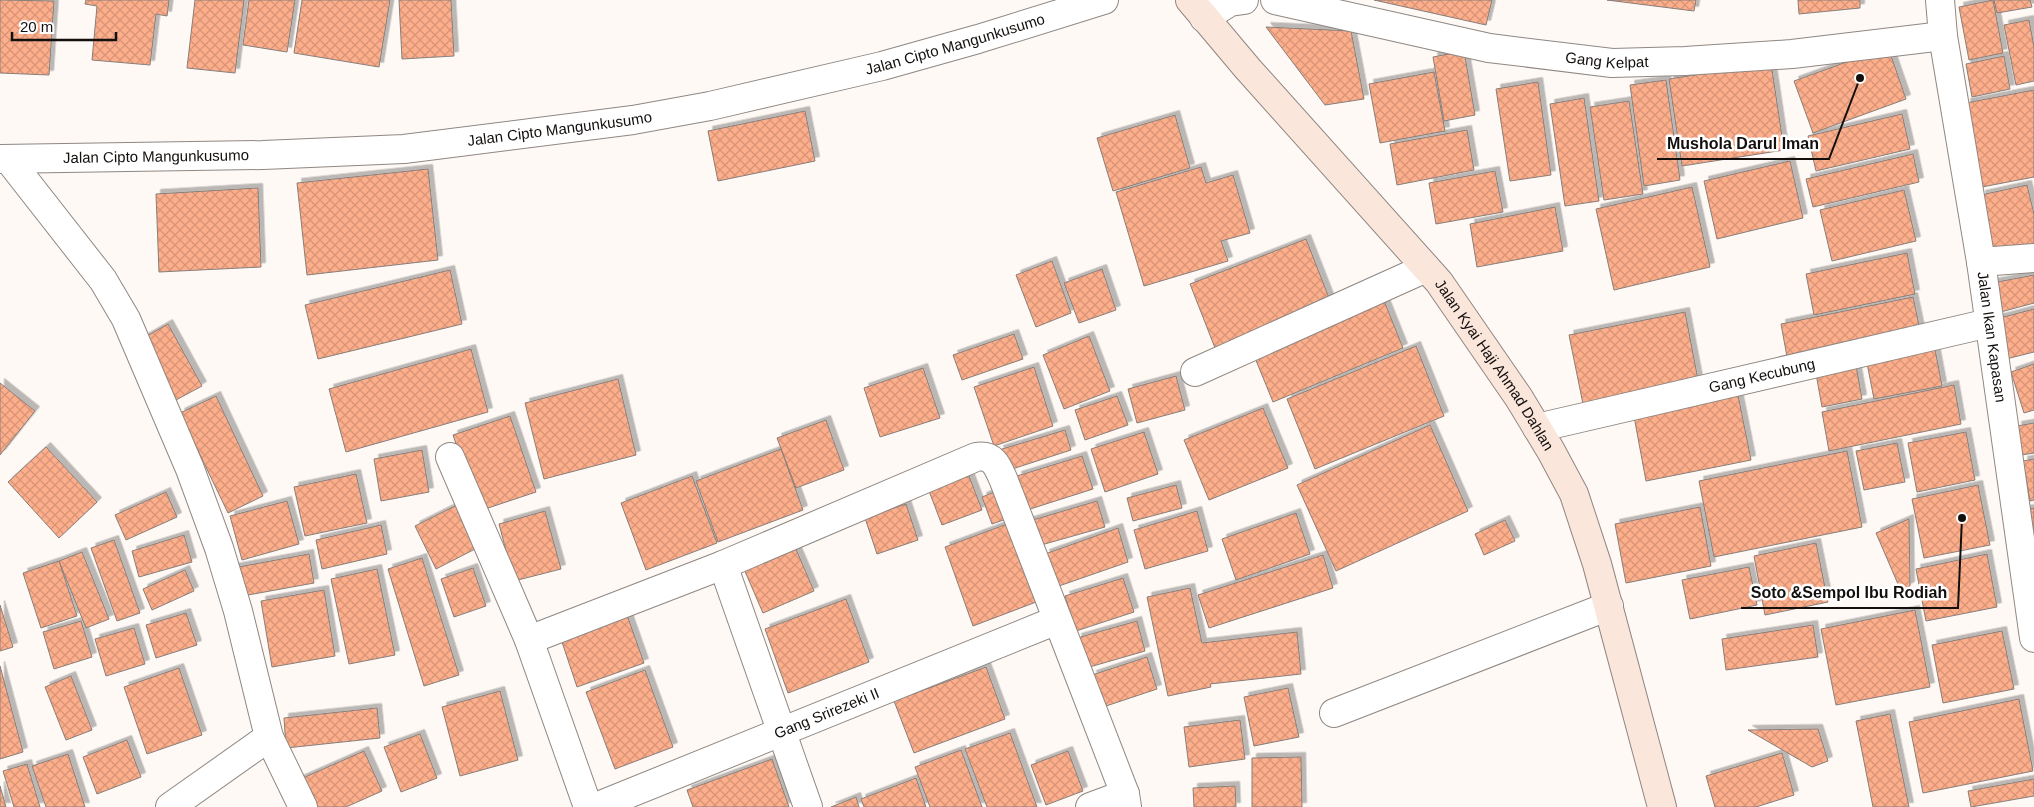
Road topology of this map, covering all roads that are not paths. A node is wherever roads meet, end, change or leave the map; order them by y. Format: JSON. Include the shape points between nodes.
{"nodes":[{"id":1,"x":1104,"y":0,"type":"edge"},
{"id":2,"x":1244,"y":0,"type":"edge"},
{"id":3,"x":1275,"y":0,"type":"edge"},
{"id":4,"x":1940,"y":0,"type":"edge"},
{"id":5,"x":1197,"y":9,"type":"edge"},
{"id":6,"x":1943,"y":36,"type":"junction"},
{"id":7,"x":5,"y":159,"type":"edge"},
{"id":8,"x":2034,"y":258,"type":"edge"},
{"id":9,"x":1981,"y":262,"type":"junction"},
{"id":10,"x":1426,"y":268,"type":"junction"},
{"id":11,"x":1989,"y":323,"type":"junction"},
{"id":12,"x":1195,"y":372,"type":"dead end"},
{"id":13,"x":1537,"y":428,"type":"junction"},
{"id":14,"x":450,"y":457,"type":"dead end"},
{"id":15,"x":722,"y":565,"type":"junction"},
{"id":16,"x":1609,"y":606,"type":"junction"},
{"id":17,"x":1057,"y":620,"type":"junction"},
{"id":18,"x":2034,"y":638,"type":"edge"},
{"id":19,"x":529,"y":640,"type":"junction"},
{"id":20,"x":1334,"y":713,"type":"dead end"},
{"id":21,"x":781,"y":732,"type":"junction"},
{"id":22,"x":269,"y":737,"type":"junction"},
{"id":23,"x":1126,"y":800,"type":"edge"},
{"id":24,"x":170,"y":807,"type":"edge"},
{"id":25,"x":303,"y":807,"type":"edge"},
{"id":26,"x":588,"y":807,"type":"edge"},
{"id":27,"x":596,"y":807,"type":"edge"},
{"id":28,"x":808,"y":807,"type":"edge"},
{"id":29,"x":1090,"y":807,"type":"edge"},
{"id":30,"x":1662,"y":807,"type":"edge"}],
"edges":[{"from":1,"to":7,"type":"street","name":"Jalan Cipto Mangunkusumo","via":[[882,66],[710,106],[633,120],[404,149]]},
{"from":2,"to":5,"type":"street"},
{"from":3,"to":6,"type":"street","name":"Gang Kelpat","via":[[1489,48],[1612,63],[1792,54]]},
{"from":4,"to":6,"type":"street","name":"Jalan Ikan Kapasan"},
{"from":5,"to":10,"type":"main road","name":"Jalan Kyai Haji Ahmad Dahlan"},
{"from":6,"to":9,"type":"street","name":"Jalan Ikan Kapasan"},
{"from":7,"to":22,"type":"street","via":[[103,280],[126,319],[190,469],[219,548]]},
{"from":8,"to":9,"type":"street"},
{"from":9,"to":11,"type":"street","name":"Jalan Ikan Kapasan"},
{"from":10,"to":12,"type":"street"},
{"from":10,"to":13,"type":"main road","name":"Jalan Kyai Haji Ahmad Dahlan","via":[[1439,282]]},
{"from":11,"to":13,"type":"street","name":"Gang Kecubung"},
{"from":11,"to":18,"type":"street","name":"Jalan Ikan Kapasan"},
{"from":13,"to":16,"type":"main road","name":"Jalan Kyai Haji Ahmad Dahlan","via":[[1574,494]]},
{"from":14,"to":19,"type":"street"},
{"from":15,"to":17,"type":"street","via":[[983,456],[996,463]]},
{"from":15,"to":19,"type":"street"},
{"from":15,"to":21,"type":"street"},
{"from":16,"to":20,"type":"street"},
{"from":16,"to":30,"type":"main road","name":"Jalan Kyai Haji Ahmad Dahlan"},
{"from":17,"to":21,"type":"street","name":"Gang Srirezeki II"},
{"from":17,"to":23,"type":"street"},
{"from":19,"to":26,"type":"street"},
{"from":21,"to":27,"type":"street","name":"Gang Srirezeki II"},
{"from":21,"to":28,"type":"street"},
{"from":22,"to":24,"type":"street"},
{"from":22,"to":25,"type":"street"},
{"from":23,"to":29,"type":"street"}]}
